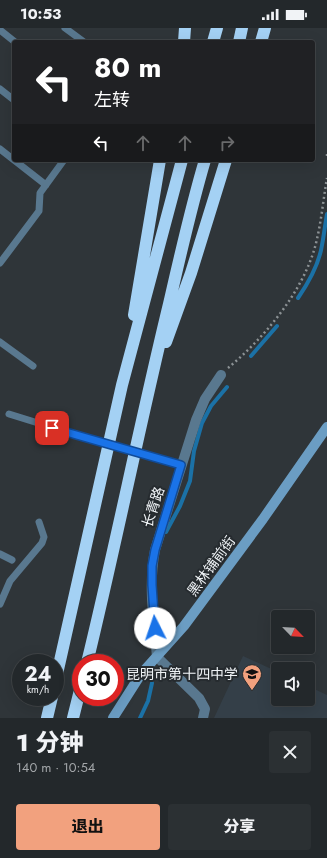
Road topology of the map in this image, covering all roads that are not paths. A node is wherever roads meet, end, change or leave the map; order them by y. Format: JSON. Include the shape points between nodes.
{"nodes":[{"id":1,"x":65,"y":28,"type":"edge"},
{"id":2,"x":185,"y":28,"type":"edge"},
{"id":3,"x":217,"y":28,"type":"edge"},
{"id":4,"x":242,"y":28,"type":"edge"},
{"id":5,"x":265,"y":28,"type":"edge"},
{"id":6,"x":0,"y":30,"type":"edge"},
{"id":7,"x":12,"y":40,"type":"edge"},
{"id":8,"x":81,"y":40,"type":"edge"},
{"id":9,"x":184,"y":40,"type":"edge"},
{"id":10,"x":214,"y":40,"type":"edge"},
{"id":11,"x":239,"y":40,"type":"edge"},
{"id":12,"x":262,"y":40,"type":"edge"},
{"id":13,"x":0,"y":89,"type":"edge"},
{"id":14,"x":12,"y":98,"type":"edge"},
{"id":15,"x":0,"y":149,"type":"edge"},
{"id":16,"x":12,"y":158,"type":"edge"},
{"id":17,"x":17,"y":162,"type":"edge"},
{"id":18,"x":63,"y":162,"type":"edge"},
{"id":19,"x":160,"y":162,"type":"edge"},
{"id":20,"x":181,"y":162,"type":"edge"},
{"id":21,"x":204,"y":162,"type":"edge"},
{"id":22,"x":225,"y":162,"type":"edge"},
{"id":23,"x":46,"y":185,"type":"junction"},
{"id":24,"x":0,"y":263,"type":"edge"},
{"id":25,"x":0,"y":342,"type":"edge"},
{"id":26,"x":33,"y":366,"type":"dead end"},
{"id":27,"x":221,"y":375,"type":"road end"},
{"id":28,"x":122,"y":385,"type":"junction"},
{"id":29,"x":146,"y":398,"type":"junction"},
{"id":30,"x":9,"y":414,"type":"dead end"},
{"id":31,"x":327,"y":428,"type":"edge"},
{"id":32,"x":181,"y":465,"type":"junction"},
{"id":33,"x":39,"y":522,"type":"dead end"},
{"id":34,"x":0,"y":554,"type":"edge"},
{"id":35,"x":12,"y":560,"type":"dead end"},
{"id":36,"x":0,"y":604,"type":"edge"},
{"id":37,"x":62,"y":654,"type":"edge"},
{"id":38,"x":89,"y":654,"type":"edge"},
{"id":39,"x":157,"y":657,"type":"junction"},
{"id":40,"x":50,"y":706,"type":"edge"},
{"id":41,"x":76,"y":706,"type":"edge"},
{"id":42,"x":47,"y":718,"type":"edge"},
{"id":43,"x":73,"y":718,"type":"edge"},
{"id":44,"x":112,"y":718,"type":"edge"},
{"id":45,"x":203,"y":718,"type":"edge"}],
"edges":[{"from":1,"to":8,"type":"lane"},
{"from":2,"to":9,"type":"highway"},
{"from":3,"to":10,"type":"highway"},
{"from":4,"to":11,"type":"highway"},
{"from":5,"to":12,"type":"highway"},
{"from":6,"to":7,"type":"lane"},
{"from":13,"to":14,"type":"lane"},
{"from":15,"to":16,"type":"lane"},
{"from":17,"to":23,"type":"lane"},
{"from":18,"to":23,"type":"lane"},
{"from":19,"to":28,"type":"highway"},
{"from":20,"to":28,"type":"highway"},
{"from":21,"to":29,"type":"highway"},
{"from":22,"to":29,"type":"highway","via":[[191,273]]},
{"from":23,"to":24,"type":"lane","via":[[40,193],[39,211]]},
{"from":25,"to":26,"type":"lane"},
{"from":27,"to":32,"type":"street","name":"长青路","via":[[203,404]]},
{"from":28,"to":37,"type":"highway"},
{"from":29,"to":38,"type":"highway"},
{"from":30,"to":32,"type":"lane"},
{"from":31,"to":39,"type":"street","name":"黑林铺前街","via":[[184,626]]},
{"from":32,"to":39,"type":"street","name":"长青路","via":[[152,566]]},
{"from":33,"to":36,"type":"lane","via":[[44,537],[42,543],[10,581]]},
{"from":34,"to":35,"type":"lane"},
{"from":39,"to":44,"type":"street","name":"黑林铺前街","via":[[141,674]]},
{"from":39,"to":45,"type":"street","via":[[199,698],[205,709]]},
{"from":40,"to":42,"type":"highway"},
{"from":41,"to":43,"type":"highway"}]}
